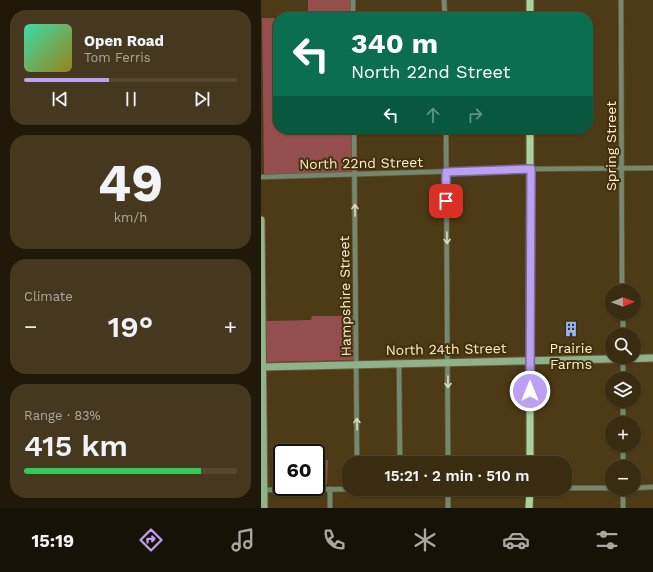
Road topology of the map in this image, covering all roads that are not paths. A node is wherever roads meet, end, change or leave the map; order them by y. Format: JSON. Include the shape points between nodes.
{"nodes":[{"id":1,"x":353,"y":0,"type":"edge"},
{"id":2,"x":445,"y":0,"type":"edge"},
{"id":3,"x":530,"y":0,"type":"edge"},
{"id":4,"x":621,"y":0,"type":"edge"},
{"id":5,"x":353,"y":12,"type":"edge"},
{"id":6,"x":445,"y":12,"type":"edge"},
{"id":7,"x":530,"y":12,"type":"edge"},
{"id":8,"x":354,"y":134,"type":"edge"},
{"id":9,"x":446,"y":134,"type":"edge"},
{"id":10,"x":530,"y":134,"type":"edge"},
{"id":11,"x":622,"y":168,"type":"junction"},
{"id":12,"x":653,"y":168,"type":"edge"},
{"id":13,"x":531,"y":169,"type":"junction"},
{"id":14,"x":446,"y":172,"type":"junction"},
{"id":15,"x":355,"y":175,"type":"junction"},
{"id":16,"x":261,"y":177,"type":"edge"},
{"id":17,"x":261,"y":220,"type":"edge"},
{"id":18,"x":261,"y":272,"type":"edge"},
{"id":19,"x":623,"y":284,"type":"edge"},
{"id":20,"x":605,"y":358,"type":"edge"},
{"id":21,"x":641,"y":358,"type":"edge"},
{"id":22,"x":653,"y":358,"type":"edge"},
{"id":23,"x":530,"y":360,"type":"junction"},
{"id":24,"x":448,"y":362,"type":"junction"},
{"id":25,"x":399,"y":364,"type":"junction"},
{"id":26,"x":356,"y":365,"type":"junction"},
{"id":27,"x":262,"y":367,"type":"edge"},
{"id":28,"x":357,"y":456,"type":"edge"},
{"id":29,"x":399,"y":456,"type":"edge"},
{"id":30,"x":448,"y":456,"type":"edge"},
{"id":31,"x":530,"y":456,"type":"edge"},
{"id":32,"x":653,"y":487,"type":"edge"},
{"id":33,"x":572,"y":488,"type":"edge"},
{"id":34,"x":605,"y":488,"type":"edge"},
{"id":35,"x":641,"y":488,"type":"edge"},
{"id":36,"x":330,"y":489,"type":"junction"},
{"id":37,"x":342,"y":489,"type":"edge"},
{"id":38,"x":264,"y":490,"type":"junction"},
{"id":39,"x":448,"y":496,"type":"edge"},
{"id":40,"x":530,"y":496,"type":"edge"},
{"id":41,"x":623,"y":496,"type":"edge"},
{"id":42,"x":264,"y":508,"type":"edge"},
{"id":43,"x":330,"y":508,"type":"edge"},
{"id":44,"x":448,"y":508,"type":"edge"},
{"id":45,"x":529,"y":508,"type":"edge"},
{"id":46,"x":623,"y":508,"type":"edge"}],
"edges":[{"from":1,"to":5,"type":"street"},
{"from":2,"to":6,"type":"street"},
{"from":3,"to":7,"type":"main road"},
{"from":4,"to":11,"type":"street","name":"Spring Street"},
{"from":8,"to":15,"type":"street","name":"Hampshire Street"},
{"from":9,"to":14,"type":"street"},
{"from":10,"to":13,"type":"main road"},
{"from":11,"to":12,"type":"street","name":"North 22nd Street"},
{"from":11,"to":13,"type":"street","name":"North 22nd Street"},
{"from":11,"to":19,"type":"street","name":"Spring Street"},
{"from":13,"to":14,"type":"street","name":"North 22nd Street"},
{"from":13,"to":23,"type":"main road"},
{"from":14,"to":15,"type":"street","name":"North 22nd Street"},
{"from":14,"to":24,"type":"street","one_way":true},
{"from":15,"to":16,"type":"street","name":"North 22nd Street"},
{"from":26,"to":15,"type":"street","name":"Hampshire Street","one_way":true},
{"from":17,"to":18,"type":"main road"},
{"from":18,"to":27,"type":"main road"},
{"from":20,"to":23,"type":"main road","name":"North 24th Street"},
{"from":21,"to":22,"type":"main road","name":"North 24th Street"},
{"from":23,"to":24,"type":"main road","name":"North 24th Street"},
{"from":23,"to":31,"type":"main road"},
{"from":24,"to":25,"type":"main road","name":"North 24th Street"},
{"from":24,"to":30,"type":"street","one_way":true},
{"from":25,"to":26,"type":"main road","name":"North 24th Street"},
{"from":25,"to":29,"type":"street"},
{"from":26,"to":27,"type":"main road","name":"North 24th Street"},
{"from":28,"to":26,"type":"street","name":"Hampshire Street","one_way":true},
{"from":27,"to":38,"type":"main road"},
{"from":32,"to":35,"type":"street"},
{"from":33,"to":34,"type":"street"},
{"from":36,"to":37,"type":"street"},
{"from":36,"to":38,"type":"street"},
{"from":36,"to":43,"type":"street"},
{"from":38,"to":42,"type":"main road"},
{"from":39,"to":44,"type":"street"},
{"from":40,"to":45,"type":"main road"},
{"from":41,"to":46,"type":"street"}]}
